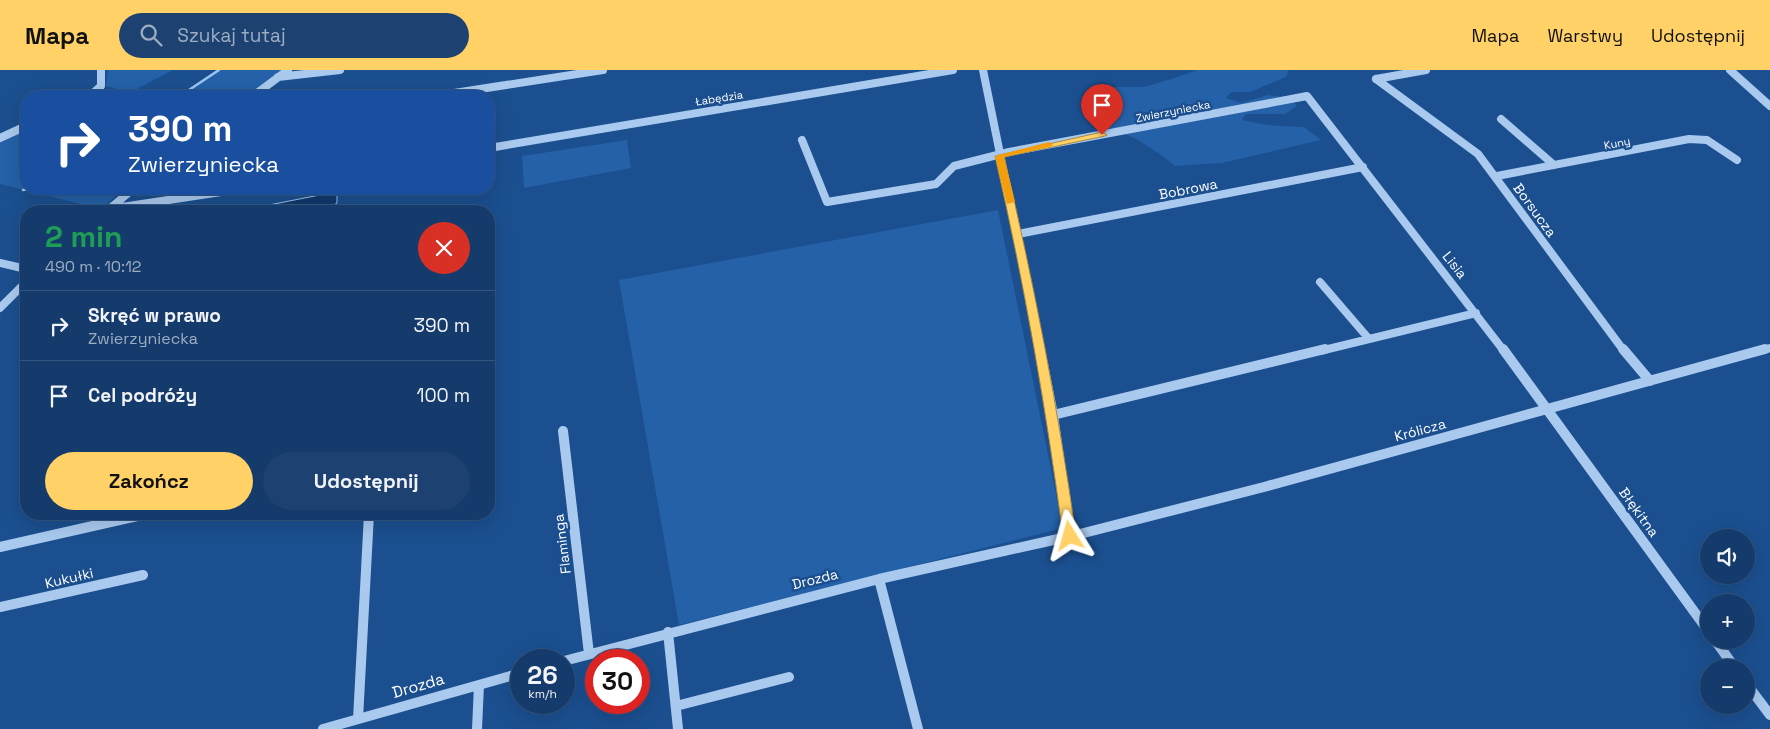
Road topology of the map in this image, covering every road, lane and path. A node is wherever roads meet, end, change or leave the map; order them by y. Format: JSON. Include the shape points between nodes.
{"nodes":[{"id":1,"x":101,"y":70,"type":"edge"},
{"id":2,"x":288,"y":70,"type":"edge"},
{"id":3,"x":340,"y":70,"type":"edge"},
{"id":4,"x":603,"y":70,"type":"edge"},
{"id":5,"x":953,"y":70,"type":"edge"},
{"id":6,"x":983,"y":70,"type":"edge"},
{"id":7,"x":1426,"y":70,"type":"edge"},
{"id":8,"x":1730,"y":70,"type":"edge"},
{"id":9,"x":278,"y":77,"type":"junction"},
{"id":10,"x":1376,"y":79,"type":"joint"},
{"id":11,"x":97,"y":90,"type":"edge"},
{"id":12,"x":261,"y":90,"type":"edge"},
{"id":13,"x":474,"y":90,"type":"edge"},
{"id":14,"x":1770,"y":106,"type":"edge"},
{"id":15,"x":1501,"y":119,"type":"dead end"},
{"id":16,"x":20,"y":129,"type":"edge"},
{"id":17,"x":0,"y":138,"type":"edge"},
{"id":18,"x":1341,"y":138,"type":"joint"},
{"id":19,"x":802,"y":140,"type":"dead end"},
{"id":20,"x":495,"y":147,"type":"edge"},
{"id":21,"x":999,"y":156,"type":"junction"},
{"id":22,"x":1737,"y":160,"type":"dead end"},
{"id":23,"x":1554,"y":165,"type":"junction"},
{"id":24,"x":1363,"y":167,"type":"junction"},
{"id":25,"x":1496,"y":176,"type":"junction"},
{"id":26,"x":126,"y":195,"type":"edge"},
{"id":27,"x":201,"y":195,"type":"edge"},
{"id":28,"x":115,"y":205,"type":"edge"},
{"id":29,"x":135,"y":205,"type":"edge"},
{"id":30,"x":1018,"y":234,"type":"junction"},
{"id":31,"x":0,"y":263,"type":"edge"},
{"id":32,"x":20,"y":268,"type":"edge"},
{"id":33,"x":1320,"y":282,"type":"dead end"},
{"id":34,"x":20,"y":288,"type":"edge"},
{"id":35,"x":0,"y":308,"type":"edge"},
{"id":36,"x":1476,"y":313,"type":"junction"},
{"id":37,"x":1369,"y":339,"type":"junction"},
{"id":38,"x":1770,"y":348,"type":"edge"},
{"id":39,"x":1650,"y":381,"type":"junction"},
{"id":40,"x":1546,"y":410,"type":"junction"},
{"id":41,"x":1053,"y":415,"type":"junction"},
{"id":42,"x":563,"y":431,"type":"dead end"},
{"id":43,"x":119,"y":520,"type":"edge"},
{"id":44,"x":369,"y":520,"type":"edge"},
{"id":45,"x":1073,"y":535,"type":"junction"},
{"id":46,"x":0,"y":547,"type":"edge"},
{"id":47,"x":143,"y":575,"type":"dead end"},
{"id":48,"x":879,"y":579,"type":"junction"},
{"id":49,"x":0,"y":607,"type":"edge"},
{"id":50,"x":1700,"y":620,"type":"edge"},
{"id":51,"x":668,"y":632,"type":"junction"},
{"id":52,"x":588,"y":649,"type":"edge"},
{"id":53,"x":607,"y":649,"type":"edge"},
{"id":54,"x":510,"y":676,"type":"edge"},
{"id":55,"x":789,"y":677,"type":"dead end"},
{"id":56,"x":479,"y":685,"type":"junction"},
{"id":57,"x":1755,"y":695,"type":"edge"},
{"id":58,"x":676,"y":706,"type":"junction"},
{"id":59,"x":1770,"y":715,"type":"edge"},
{"id":60,"x":358,"y":719,"type":"junction"},
{"id":61,"x":323,"y":729,"type":"edge"},
{"id":62,"x":477,"y":729,"type":"edge"},
{"id":63,"x":678,"y":729,"type":"edge"},
{"id":64,"x":918,"y":729,"type":"edge"}],
"edges":[{"from":1,"to":11,"type":"street","via":[[101,86]]},
{"from":2,"to":9,"type":"street"},
{"from":3,"to":9,"type":"street"},
{"from":4,"to":13,"type":"street"},
{"from":5,"to":20,"type":"street","name":"Łabędzia"},
{"from":6,"to":21,"type":"street"},
{"from":7,"to":10,"type":"street"},
{"from":8,"to":14,"type":"street"},
{"from":9,"to":12,"type":"street"},
{"from":10,"to":25,"type":"street","name":"Borsucza","via":[[1472,147]]},
{"from":15,"to":23,"type":"street"},
{"from":16,"to":17,"type":"street"},
{"from":18,"to":21,"type":"street","name":"Zwierzyniecka","via":[[1307,96]]},
{"from":18,"to":24,"type":"street","name":"Lisia"},
{"from":19,"to":21,"type":"street","name":"Zwierzyniecka","via":[[827,202],[936,184],[954,166]]},
{"from":21,"to":30,"type":"street"},
{"from":22,"to":23,"type":"street","name":"Kuny","via":[[1702,138]]},
{"from":23,"to":25,"type":"street","name":"Kuny"},
{"from":24,"to":30,"type":"street","name":"Bobrowa"},
{"from":24,"to":36,"type":"street","name":"Lisia"},
{"from":25,"to":39,"type":"street","name":"Borsucza"},
{"from":26,"to":28,"type":"street"},
{"from":27,"to":29,"type":"street"},
{"from":30,"to":41,"type":"street"},
{"from":31,"to":32,"type":"street"},
{"from":33,"to":37,"type":"street"},
{"from":34,"to":35,"type":"street"},
{"from":36,"to":37,"type":"street"},
{"from":36,"to":40,"type":"street","name":"Lisia"},
{"from":37,"to":41,"type":"street"},
{"from":38,"to":39,"type":"street","name":"Królicza"},
{"from":39,"to":40,"type":"street","name":"Królicza"},
{"from":40,"to":45,"type":"street","name":"Królicza"},
{"from":40,"to":50,"type":"street","name":"Błękitna"},
{"from":41,"to":45,"type":"street"},
{"from":42,"to":52,"type":"street","name":"Flaminga"},
{"from":43,"to":46,"type":"street"},
{"from":44,"to":60,"type":"street"},
{"from":45,"to":48,"type":"street","name":"Drozda"},
{"from":47,"to":49,"type":"street","name":"Kukułki"},
{"from":48,"to":51,"type":"street","name":"Drozda"},
{"from":48,"to":64,"type":"street"},
{"from":51,"to":53,"type":"street","name":"Drozda"},
{"from":51,"to":58,"type":"street"},
{"from":54,"to":56,"type":"street","name":"Drozda"},
{"from":55,"to":58,"type":"street"},
{"from":56,"to":60,"type":"street","name":"Drozda"},
{"from":56,"to":62,"type":"street"},
{"from":57,"to":59,"type":"street"},
{"from":58,"to":63,"type":"street"},
{"from":60,"to":61,"type":"street","name":"Drozda"}]}
